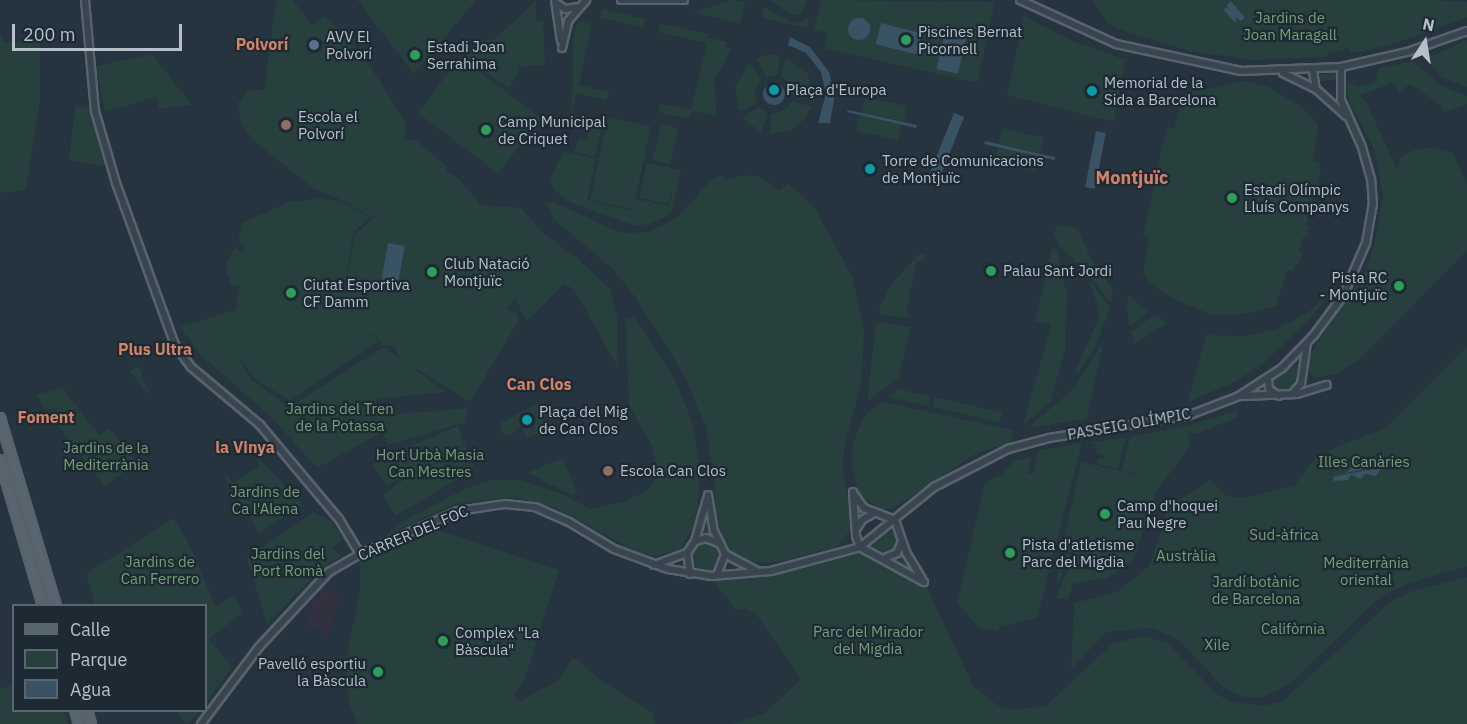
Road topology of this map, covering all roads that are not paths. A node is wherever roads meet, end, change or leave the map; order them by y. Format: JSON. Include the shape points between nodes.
{"nodes":[{"id":1,"x":85,"y":0,"type":"edge"},
{"id":2,"x":586,"y":0,"type":"edge"},
{"id":3,"x":621,"y":0,"type":"edge"},
{"id":4,"x":684,"y":0,"type":"edge"},
{"id":5,"x":1020,"y":0,"type":"edge"},
{"id":6,"x":556,"y":2,"type":"edge"},
{"id":7,"x":577,"y":7,"type":"junction"},
{"id":8,"x":1467,"y":31,"type":"edge"},
{"id":9,"x":1341,"y":67,"type":"junction"},
{"id":10,"x":1313,"y":71,"type":"junction"},
{"id":11,"x":1282,"y":72,"type":"junction"},
{"id":12,"x":1339,"y":90,"type":"junction"},
{"id":13,"x":1318,"y":91,"type":"junction"},
{"id":14,"x":1348,"y":119,"type":"junction"},
{"id":15,"x":1307,"y":342,"type":"junction"},
{"id":16,"x":1291,"y":360,"type":"junction"},
{"id":17,"x":1303,"y":366,"type":"junction"},
{"id":18,"x":1268,"y":378,"type":"junction"},
{"id":19,"x":1327,"y":385,"type":"dead end"},
{"id":20,"x":1291,"y":395,"type":"junction"},
{"id":21,"x":1239,"y":396,"type":"junction"},
{"id":22,"x":1279,"y":396,"type":"junction"},
{"id":23,"x":0,"y":418,"type":"edge"},
{"id":24,"x":0,"y":460,"type":"edge"},
{"id":25,"x":874,"y":513,"type":"junction"},
{"id":26,"x":895,"y":520,"type":"junction"},
{"id":27,"x":856,"y":530,"type":"junction"},
{"id":28,"x":902,"y":540,"type":"junction"},
{"id":29,"x":695,"y":541,"type":"junction"},
{"id":30,"x":721,"y":546,"type":"junction"},
{"id":31,"x":860,"y":548,"type":"junction"},
{"id":32,"x":687,"y":553,"type":"junction"},
{"id":33,"x":360,"y":554,"type":"junction"},
{"id":34,"x":725,"y":554,"type":"junction"},
{"id":35,"x":42,"y":556,"type":"junction"},
{"id":36,"x":884,"y":558,"type":"junction"},
{"id":37,"x":29,"y":560,"type":"junction"},
{"id":38,"x":653,"y":565,"type":"junction"},
{"id":39,"x":765,"y":572,"type":"junction"},
{"id":40,"x":690,"y":574,"type":"junction"},
{"id":41,"x":716,"y":576,"type":"junction"},
{"id":42,"x":42,"y":604,"type":"edge"},
{"id":43,"x":55,"y":604,"type":"edge"},
{"id":44,"x":201,"y":724,"type":"edge"}],
"edges":[{"from":1,"to":33,"type":"street","via":[[92,95],[111,164],[175,345],[190,367],[260,425],[339,519]]},
{"from":2,"to":7,"type":"street"},
{"from":3,"to":4,"type":"street"},
{"from":5,"to":11,"type":"street","via":[[1116,44],[1209,67]]},
{"from":6,"to":7,"type":"street","via":[[565,9]]},
{"from":6,"to":7,"type":"street","via":[[562,48],[568,21]]},
{"from":8,"to":9,"type":"street","via":[[1407,52]]},
{"from":9,"to":10,"type":"street"},
{"from":9,"to":12,"type":"street"},
{"from":10,"to":11,"type":"street"},
{"from":10,"to":13,"type":"street"},
{"from":11,"to":13,"type":"street"},
{"from":12,"to":13,"type":"street","via":[[1331,95]]},
{"from":12,"to":14,"type":"street"},
{"from":13,"to":14,"type":"street"},
{"from":14,"to":15,"type":"street","name":"PASSEIG OLÍMPIC","via":[[1371,178],[1369,229],[1347,288]]},
{"from":15,"to":16,"type":"street","name":"PASSEIG OLÍMPIC"},
{"from":15,"to":17,"type":"street"},
{"from":16,"to":17,"type":"street"},
{"from":16,"to":18,"type":"street","name":"PASSEIG OLÍMPIC"},
{"from":17,"to":20,"type":"street","via":[[1301,384]]},
{"from":18,"to":21,"type":"street","name":"PASSEIG OLÍMPIC"},
{"from":18,"to":22,"type":"street","via":[[1269,389]]},
{"from":19,"to":20,"type":"street"},
{"from":20,"to":22,"type":"street"},
{"from":21,"to":22,"type":"street"},
{"from":21,"to":26,"type":"street","name":"PASSEIG OLÍMPIC","via":[[1187,416],[1049,438],[1008,449],[934,487]]},
{"from":23,"to":35,"type":"main road"},
{"from":24,"to":37,"type":"main road"},
{"from":25,"to":26,"type":"street"},
{"from":25,"to":27,"type":"street","via":[[862,520]]},
{"from":25,"to":27,"type":"street","via":[[853,492]]},
{"from":26,"to":28,"type":"street"},
{"from":26,"to":31,"type":"street","name":"PASSEIG OLÍMPIC"},
{"from":27,"to":31,"type":"street"},
{"from":28,"to":36,"type":"street","via":[[897,553]]},
{"from":28,"to":36,"type":"street","via":[[924,582]]},
{"from":29,"to":30,"type":"street","via":[[706,538]]},
{"from":29,"to":30,"type":"street","via":[[708,495],[714,531]]},
{"from":29,"to":32,"type":"street"},
{"from":30,"to":34,"type":"street"},
{"from":31,"to":36,"type":"street"},
{"from":31,"to":39,"type":"street","name":"CARRER DEL FOC","via":[[817,562]]},
{"from":32,"to":38,"type":"street"},
{"from":32,"to":40,"type":"street"},
{"from":33,"to":38,"type":"street","name":"CARRER DEL FOC","via":[[458,511],[505,504],[535,507]]},
{"from":33,"to":44,"type":"street","name":"CARRER DEL FOC","via":[[329,573],[268,637]]},
{"from":34,"to":39,"type":"street"},
{"from":34,"to":41,"type":"street"},
{"from":35,"to":37,"type":"main road"},
{"from":35,"to":43,"type":"main road"},
{"from":37,"to":42,"type":"main road"},
{"from":38,"to":40,"type":"street","name":"CARRER DEL FOC"},
{"from":39,"to":41,"type":"street","name":"CARRER DEL FOC"},
{"from":40,"to":41,"type":"street","name":"CARRER DEL FOC"}]}
